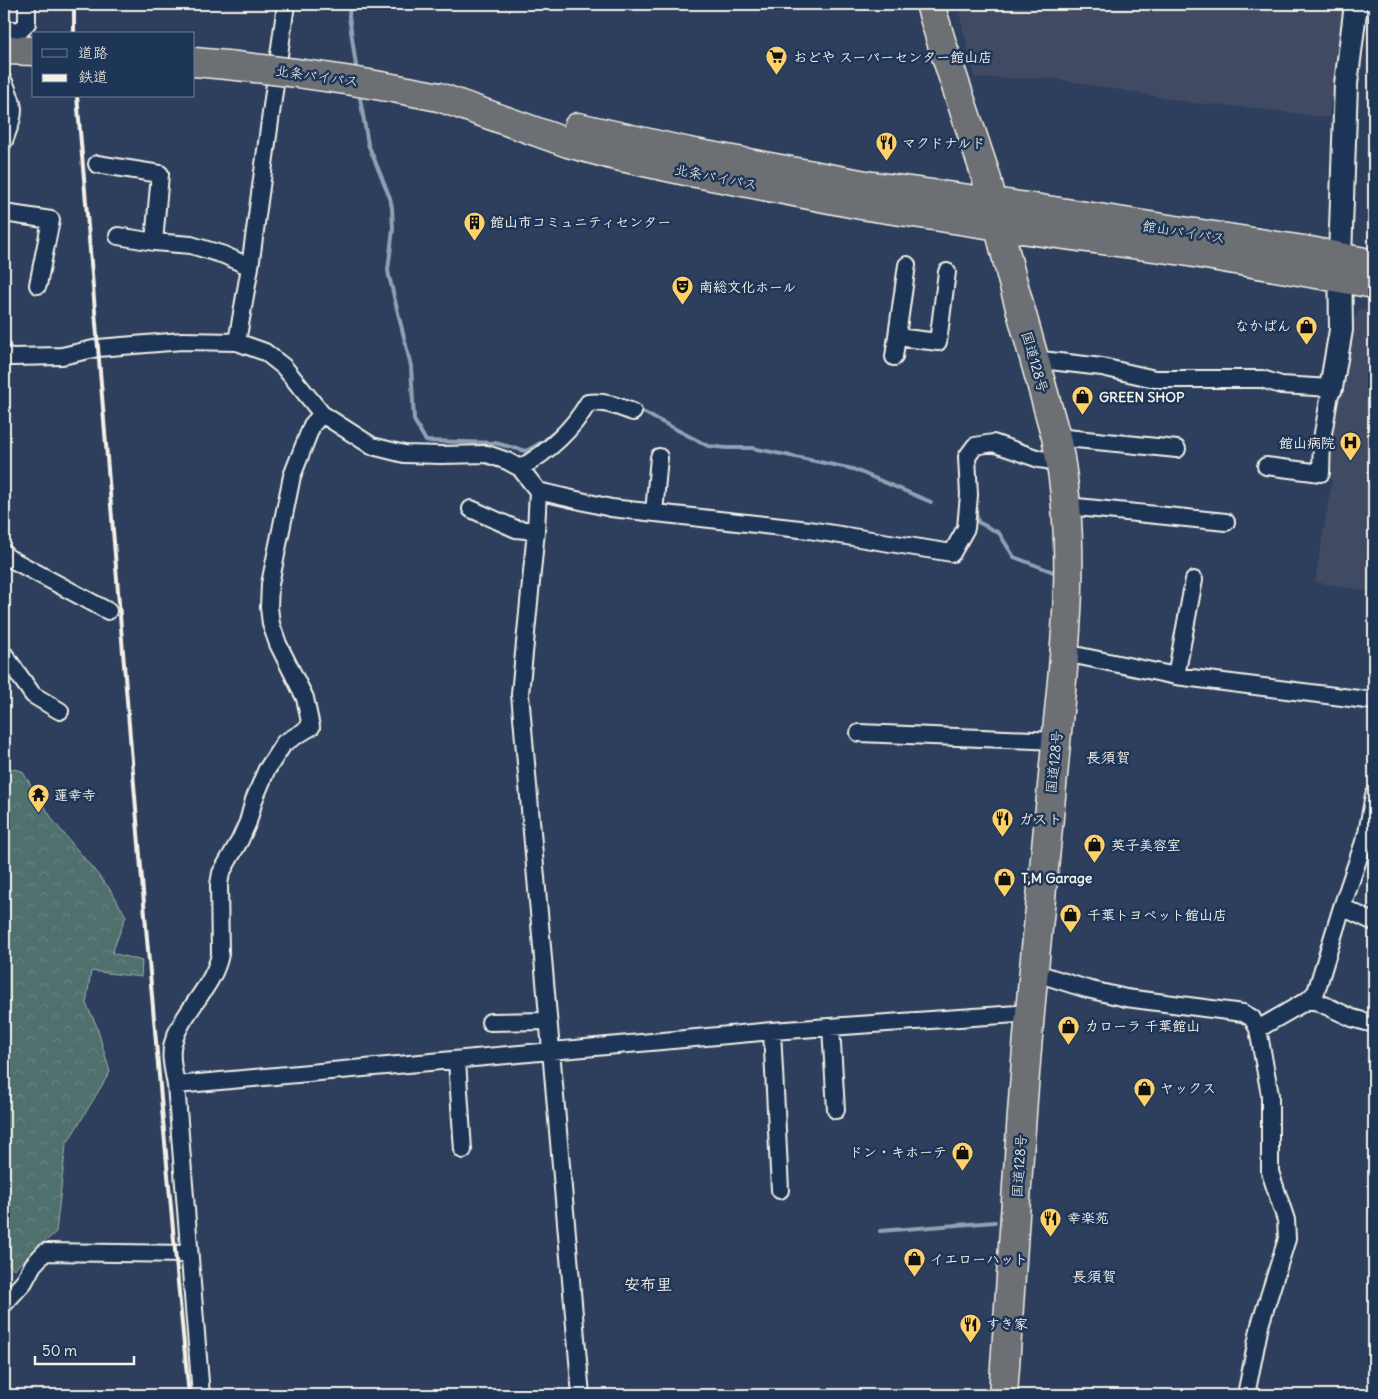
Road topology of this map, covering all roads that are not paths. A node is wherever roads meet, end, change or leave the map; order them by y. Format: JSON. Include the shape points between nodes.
{"nodes":[{"id":1,"x":27,"y":4,"type":"edge"},
{"id":2,"x":286,"y":4,"type":"edge"},
{"id":3,"x":930,"y":4,"type":"edge"},
{"id":4,"x":1356,"y":4,"type":"edge"},
{"id":5,"x":4,"y":29,"type":"edge"},
{"id":6,"x":4,"y":50,"type":"edge"},
{"id":7,"x":32,"y":52,"type":"edge"},
{"id":8,"x":195,"y":62,"type":"edge"},
{"id":9,"x":4,"y":82,"type":"edge"},
{"id":10,"x":4,"y":141,"type":"edge"},
{"id":11,"x":97,"y":164,"type":"dead end"},
{"id":12,"x":4,"y":213,"type":"edge"},
{"id":13,"x":996,"y":214,"type":"junction"},
{"id":14,"x":118,"y":236,"type":"dead end"},
{"id":15,"x":154,"y":242,"type":"junction"},
{"id":16,"x":1374,"y":264,"type":"edge"},
{"id":17,"x":907,"y":265,"type":"dead end"},
{"id":18,"x":250,"y":267,"type":"junction"},
{"id":19,"x":1340,"y":267,"type":"junction"},
{"id":20,"x":947,"y":272,"type":"dead end"},
{"id":21,"x":38,"y":284,"type":"dead end"},
{"id":22,"x":1374,"y":284,"type":"edge"},
{"id":23,"x":897,"y":337,"type":"junction"},
{"id":24,"x":237,"y":342,"type":"junction"},
{"id":25,"x":4,"y":355,"type":"edge"},
{"id":26,"x":894,"y":357,"type":"dead end"},
{"id":27,"x":1034,"y":359,"type":"junction"},
{"id":28,"x":1331,"y":388,"type":"junction"},
{"id":29,"x":633,"y":412,"type":"dead end"},
{"id":30,"x":322,"y":414,"type":"junction"},
{"id":31,"x":1177,"y":449,"type":"dead end"},
{"id":32,"x":1059,"y":450,"type":"junction"},
{"id":33,"x":659,"y":457,"type":"dead end"},
{"id":34,"x":1266,"y":466,"type":"dead end"},
{"id":35,"x":520,"y":468,"type":"junction"},
{"id":36,"x":538,"y":491,"type":"junction"},
{"id":37,"x":1067,"y":506,"type":"junction"},
{"id":38,"x":471,"y":509,"type":"dead end"},
{"id":39,"x":654,"y":513,"type":"junction"},
{"id":40,"x":1226,"y":522,"type":"dead end"},
{"id":41,"x":536,"y":531,"type":"junction"},
{"id":42,"x":4,"y":553,"type":"edge"},
{"id":43,"x":1194,"y":580,"type":"dead end"},
{"id":44,"x":108,"y":611,"type":"dead end"},
{"id":45,"x":1065,"y":653,"type":"junction"},
{"id":46,"x":4,"y":654,"type":"edge"},
{"id":47,"x":1176,"y":676,"type":"junction"},
{"id":48,"x":1374,"y":701,"type":"edge"},
{"id":49,"x":60,"y":711,"type":"dead end"},
{"id":50,"x":859,"y":733,"type":"dead end"},
{"id":51,"x":1056,"y":741,"type":"junction"},
{"id":52,"x":1374,"y":795,"type":"edge"},
{"id":53,"x":1368,"y":851,"type":"edge"},
{"id":54,"x":1342,"y":907,"type":"junction"},
{"id":55,"x":1374,"y":922,"type":"edge"},
{"id":56,"x":1033,"y":972,"type":"junction"},
{"id":57,"x":1308,"y":1000,"type":"junction"},
{"id":58,"x":1030,"y":1013,"type":"junction"},
{"id":59,"x":548,"y":1021,"type":"junction"},
{"id":60,"x":490,"y":1022,"type":"dead end"},
{"id":61,"x":1374,"y":1024,"type":"edge"},
{"id":62,"x":832,"y":1027,"type":"junction"},
{"id":63,"x":1258,"y":1029,"type":"junction"},
{"id":64,"x":772,"y":1031,"type":"junction"},
{"id":65,"x":551,"y":1052,"type":"junction"},
{"id":66,"x":457,"y":1061,"type":"junction"},
{"id":67,"x":176,"y":1085,"type":"junction"},
{"id":68,"x":836,"y":1110,"type":"dead end"},
{"id":69,"x":464,"y":1150,"type":"dead end"},
{"id":70,"x":780,"y":1190,"type":"dead end"},
{"id":71,"x":188,"y":1254,"type":"junction"},
{"id":72,"x":4,"y":1304,"type":"edge"},
{"id":73,"x":201,"y":1395,"type":"edge"},
{"id":74,"x":581,"y":1395,"type":"edge"},
{"id":75,"x":1003,"y":1395,"type":"edge"},
{"id":76,"x":1246,"y":1395,"type":"edge"}],
"edges":[{"from":1,"to":5,"type":"street","via":[[27,23],[20,31]]},
{"from":2,"to":18,"type":"street"},
{"from":3,"to":13,"type":"highway","name":"国道128号"},
{"from":4,"to":19,"type":"street","via":[[1346,84]]},
{"from":6,"to":7,"type":"highway"},
{"from":8,"to":13,"type":"highway","name":"北条バイパス","bridge":true,"via":[[262,68],[391,87]]},
{"from":9,"to":10,"type":"street","via":[[14,104]]},
{"from":11,"to":15,"type":"street","via":[[160,174]]},
{"from":12,"to":21,"type":"street","via":[[51,220]]},
{"from":13,"to":19,"type":"highway","name":"館山バイパス"},
{"from":13,"to":27,"type":"highway","name":"国道128号"},
{"from":14,"to":15,"type":"street"},
{"from":15,"to":18,"type":"street","via":[[191,245]]},
{"from":16,"to":19,"type":"highway","name":"館山バイパス"},
{"from":17,"to":23,"type":"street"},
{"from":18,"to":24,"type":"street"},
{"from":19,"to":22,"type":"highway","name":"館山バイパス"},
{"from":19,"to":28,"type":"street","via":[[1341,330]]},
{"from":20,"to":23,"type":"street","via":[[938,342]]},
{"from":23,"to":26,"type":"street"},
{"from":24,"to":25,"type":"street","via":[[141,344],[98,348],[62,356]]},
{"from":24,"to":30,"type":"street","via":[[265,352],[284,367]]},
{"from":27,"to":28,"type":"street","via":[[1084,364],[1155,379],[1262,379],[1281,385]]},
{"from":27,"to":32,"type":"highway","name":"国道128号"},
{"from":28,"to":34,"type":"street","via":[[1322,439],[1321,473]]},
{"from":29,"to":35,"type":"street","via":[[600,402],[588,403],[569,430]]},
{"from":30,"to":35,"type":"street","via":[[372,446],[404,454],[487,454]]},
{"from":30,"to":67,"type":"street","via":[[312,425],[292,476],[270,584],[269,607],[278,644],[305,698],[311,727],[284,743],[266,771],[244,831],[221,873],[219,962],[184,1018],[173,1044]]},
{"from":31,"to":32,"type":"street"},
{"from":32,"to":37,"type":"highway","name":"国道128号"},
{"from":32,"to":39,"type":"street","via":[[1039,459],[993,443],[975,446],[967,457],[969,495],[966,528],[952,553],[809,530]]},
{"from":33,"to":39,"type":"street"},
{"from":35,"to":36,"type":"street"},
{"from":36,"to":39,"type":"street","via":[[611,508]]},
{"from":36,"to":41,"type":"street"},
{"from":37,"to":40,"type":"street"},
{"from":37,"to":45,"type":"highway","name":"国道128号","via":[[1069,549]]},
{"from":38,"to":41,"type":"street","via":[[516,529]]},
{"from":41,"to":59,"type":"street","via":[[520,694]]},
{"from":42,"to":44,"type":"street"},
{"from":43,"to":47,"type":"street"},
{"from":45,"to":47,"type":"street"},
{"from":45,"to":51,"type":"highway","name":"国道128号"},
{"from":46,"to":49,"type":"street","via":[[33,696]]},
{"from":47,"to":48,"type":"street"},
{"from":50,"to":51,"type":"street"},
{"from":51,"to":56,"type":"highway","name":"国道128号"},
{"from":52,"to":53,"type":"street","via":[[1367,833]]},
{"from":53,"to":54,"type":"street"},
{"from":54,"to":55,"type":"street"},
{"from":54,"to":57,"type":"street","via":[[1316,992]]},
{"from":56,"to":58,"type":"highway","name":"国道128号"},
{"from":56,"to":63,"type":"street","via":[[1126,998],[1243,1013],[1252,1018]]},
{"from":57,"to":61,"type":"street"},
{"from":57,"to":63,"type":"street"},
{"from":58,"to":62,"type":"street"},
{"from":58,"to":75,"type":"highway","name":"国道128号"},
{"from":59,"to":60,"type":"street"},
{"from":59,"to":65,"type":"street"},
{"from":62,"to":64,"type":"street"},
{"from":62,"to":68,"type":"street"},
{"from":63,"to":76,"type":"street","via":[[1270,1095],[1270,1172],[1286,1220],[1286,1239],[1260,1325]]},
{"from":64,"to":65,"type":"street"},
{"from":64,"to":70,"type":"street"},
{"from":65,"to":66,"type":"street"},
{"from":65,"to":74,"type":"street"},
{"from":66,"to":67,"type":"street"},
{"from":66,"to":69,"type":"street"},
{"from":67,"to":71,"type":"street"},
{"from":71,"to":72,"type":"street","via":[[45,1252]]},
{"from":71,"to":73,"type":"street"}]}
